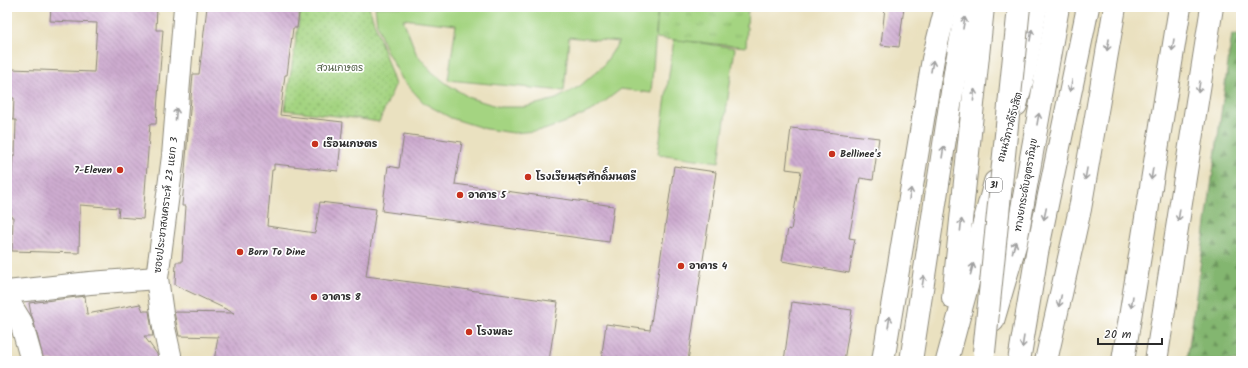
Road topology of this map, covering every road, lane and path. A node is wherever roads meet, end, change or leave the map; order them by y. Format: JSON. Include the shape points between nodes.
{"nodes":[{"id":1,"x":185,"y":7,"type":"edge"},
{"id":2,"x":946,"y":7,"type":"edge"},
{"id":3,"x":967,"y":7,"type":"edge"},
{"id":4,"x":984,"y":7,"type":"edge"},
{"id":5,"x":1019,"y":7,"type":"edge"},
{"id":6,"x":1036,"y":7,"type":"edge"},
{"id":7,"x":1058,"y":7,"type":"edge"},
{"id":8,"x":1088,"y":7,"type":"edge"},
{"id":9,"x":1115,"y":7,"type":"edge"},
{"id":10,"x":1180,"y":7,"type":"edge"},
{"id":11,"x":1212,"y":7,"type":"edge"},
{"id":12,"x":157,"y":278,"type":"junction"},
{"id":13,"x":7,"y":292,"type":"edge"},
{"id":14,"x":7,"y":299,"type":"edge"},
{"id":15,"x":170,"y":355,"type":"dead end"},
{"id":16,"x":983,"y":356,"type":"edge"},
{"id":17,"x":32,"y":361,"type":"edge"},
{"id":18,"x":883,"y":361,"type":"edge"},
{"id":19,"x":911,"y":361,"type":"edge"},
{"id":20,"x":947,"y":361,"type":"edge"},
{"id":21,"x":1020,"y":361,"type":"edge"},
{"id":22,"x":1046,"y":361,"type":"edge"},
{"id":23,"x":1123,"y":361,"type":"edge"},
{"id":24,"x":1156,"y":361,"type":"edge"}],
"edges":[{"from":12,"to":1,"type":"main road","name":"ซอยประชาสงเคราะห์ 23 แยก 3","one_way":true,"via":[[173,156]]},
{"from":18,"to":2,"type":"main road","one_way":true,"via":[[933,59]]},
{"from":19,"to":3,"type":"main road","one_way":true},
{"from":20,"to":4,"type":"main road","one_way":true},
{"from":5,"to":16,"type":"main road","bridge":true},
{"from":20,"to":6,"type":"main road","name":"ถนนวิภาวดีรังสิต","number":"31","one_way":true,"via":[[1025,70]]},
{"from":16,"to":7,"type":"main road","name":"ทางยกระดับอุตราภิมุข","one_way":true,"bridge":true,"via":[[1016,242]]},
{"from":8,"to":21,"type":"main road","one_way":true,"via":[[1037,253]]},
{"from":9,"to":22,"type":"main road","one_way":true,"via":[[1080,209]]},
{"from":10,"to":23,"type":"main road","one_way":true},
{"from":11,"to":24,"type":"main road","one_way":true},
{"from":12,"to":13,"type":"main road","name":"ซอยประชาสงเคราะห์ 23 แยก 3"},
{"from":12,"to":15,"type":"main road"},
{"from":14,"to":17,"type":"main road","via":[[21,322]]}]}
